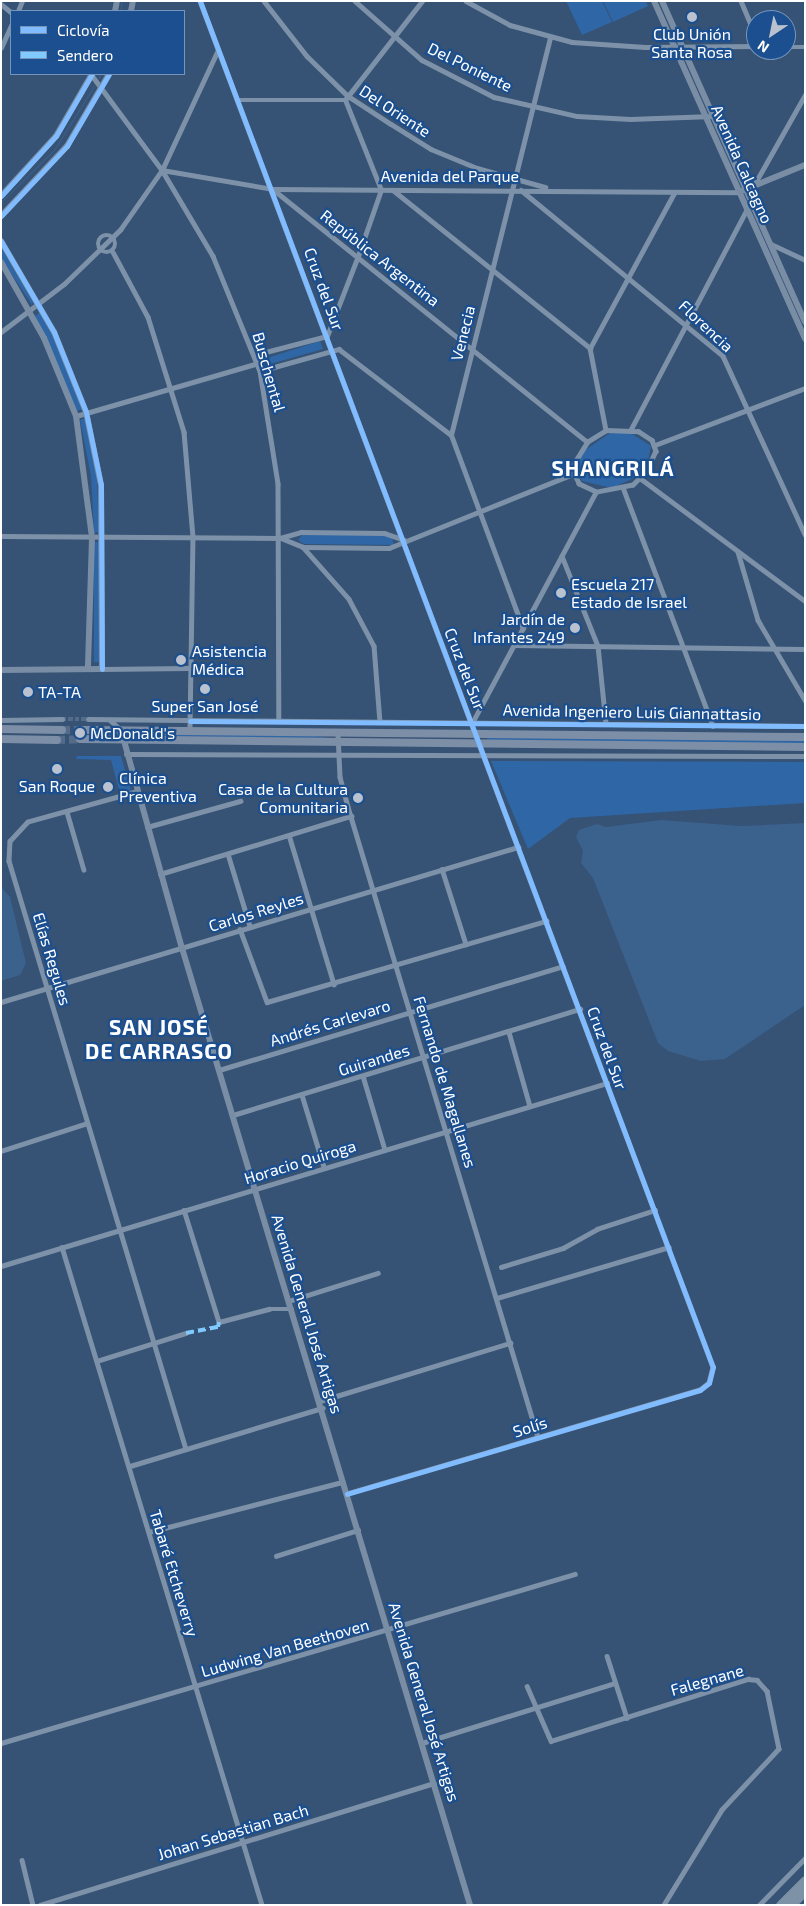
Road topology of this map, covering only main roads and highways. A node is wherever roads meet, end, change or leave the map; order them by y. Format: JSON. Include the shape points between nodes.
{"nodes":[{"id":1,"x":1,"y":729,"type":"edge"},
{"id":2,"x":62,"y":730,"type":"tunnel mouth"},
{"id":3,"x":84,"y":730,"type":"tunnel mouth"},
{"id":4,"x":805,"y":737,"type":"edge"},
{"id":5,"x":1,"y":739,"type":"edge"},
{"id":6,"x":58,"y":740,"type":"tunnel mouth"},
{"id":7,"x":80,"y":740,"type":"tunnel mouth"},
{"id":8,"x":805,"y":747,"type":"edge"},
{"id":9,"x":805,"y":1880,"type":"edge"},
{"id":10,"x":804,"y":1892,"type":"edge"},
{"id":11,"x":789,"y":1901,"type":"edge"},
{"id":12,"x":774,"y":1905,"type":"edge"},
{"id":13,"x":780,"y":1905,"type":"edge"},
{"id":14,"x":797,"y":1905,"type":"edge"}],
"edges":[{"from":1,"to":2,"type":"main road"},
{"from":3,"to":4,"type":"main road","name":"Avenida Ingeniero Luis Giannattasio"},
{"from":5,"to":6,"type":"main road"},
{"from":7,"to":8,"type":"main road","name":"Avenida Ingeniero Luis Giannattasio"},
{"from":9,"to":11,"type":"highway"},
{"from":10,"to":11,"type":"highway"},
{"from":10,"to":14,"type":"highway"},
{"from":11,"to":12,"type":"highway"},
{"from":11,"to":13,"type":"highway"}]}
